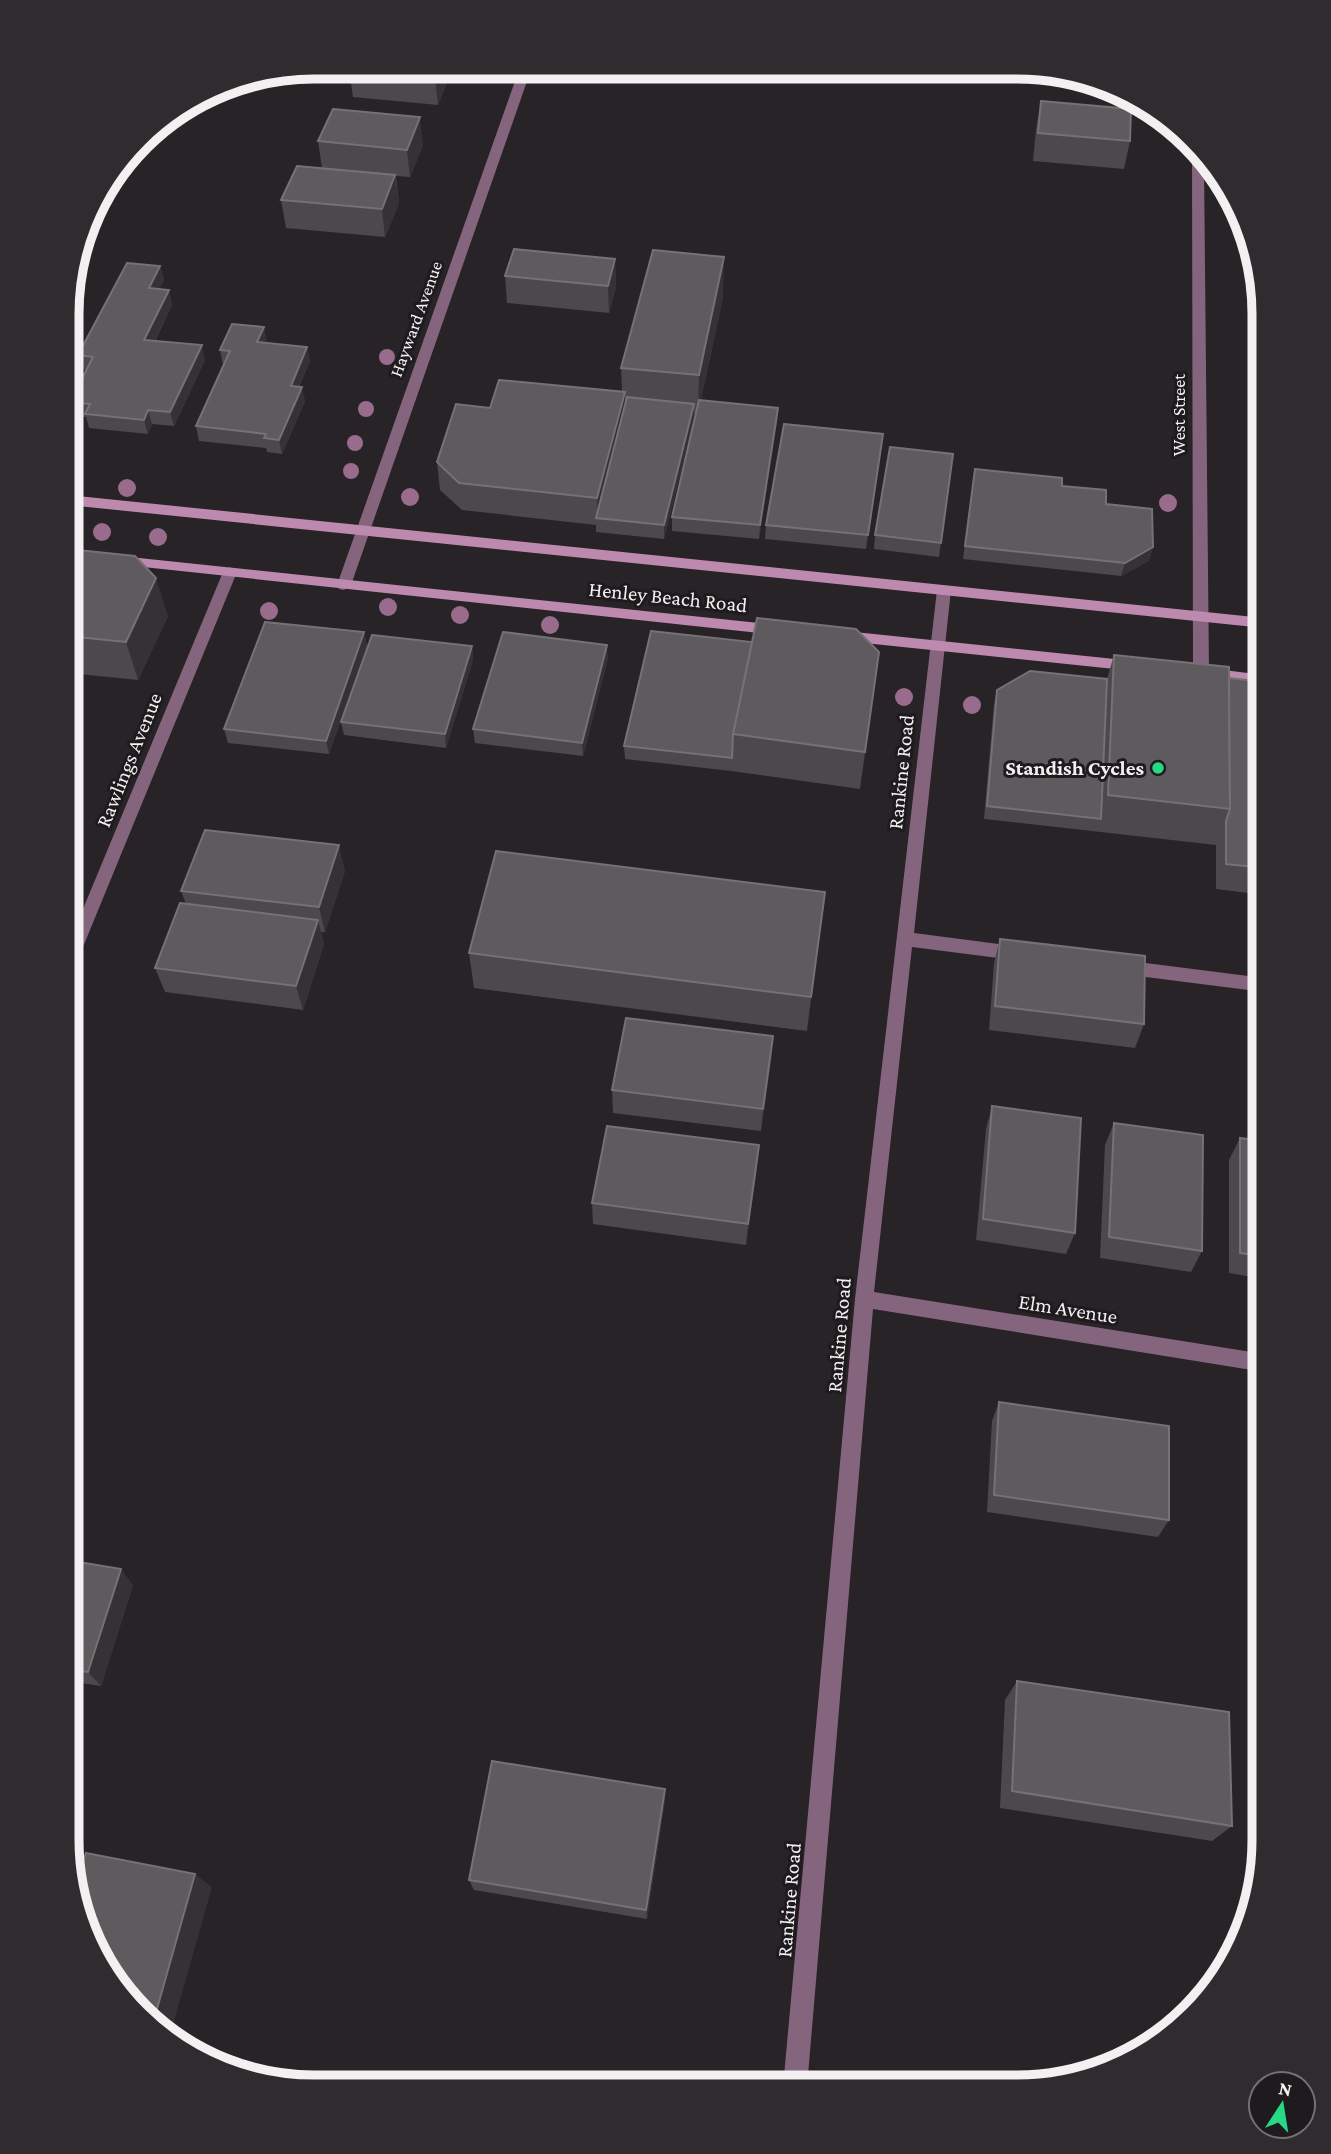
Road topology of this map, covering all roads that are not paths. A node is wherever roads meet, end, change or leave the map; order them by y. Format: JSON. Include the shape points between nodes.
{"nodes":[{"id":1,"x":522,"y":79,"type":"edge"},
{"id":2,"x":1198,"y":164,"type":"edge"},
{"id":3,"x":79,"y":501,"type":"edge"},
{"id":4,"x":362,"y":530,"type":"junction"},
{"id":5,"x":108,"y":560,"type":"edge"},
{"id":6,"x":230,"y":572,"type":"junction"},
{"id":7,"x":344,"y":585,"type":"junction"},
{"id":8,"x":944,"y":590,"type":"junction"},
{"id":9,"x":1199,"y":616,"type":"junction"},
{"id":10,"x":1252,"y":622,"type":"edge"},
{"id":11,"x":800,"y":632,"type":"edge"},
{"id":12,"x":827,"y":635,"type":"edge"},
{"id":13,"x":939,"y":646,"type":"junction"},
{"id":14,"x":1146,"y":667,"type":"edge"},
{"id":15,"x":1194,"y":672,"type":"joint"},
{"id":16,"x":1252,"y":679,"type":"edge"},
{"id":17,"x":79,"y":937,"type":"edge"},
{"id":18,"x":905,"y":939,"type":"junction"},
{"id":19,"x":1042,"y":956,"type":"edge"},
{"id":20,"x":1111,"y":965,"type":"edge"},
{"id":21,"x":1252,"y":983,"type":"edge"},
{"id":22,"x":864,"y":1299,"type":"junction"},
{"id":23,"x":1252,"y":1361,"type":"edge"},
{"id":24,"x":796,"y":2075,"type":"edge"}],
"edges":[{"from":1,"to":4,"type":"street","name":"Hayward Avenue"},
{"from":2,"to":9,"type":"street","name":"West Street"},
{"from":3,"to":4,"type":"main road","name":"Henley Beach Road"},
{"from":4,"to":7,"type":"street","name":"Hayward Avenue"},
{"from":4,"to":8,"type":"main road","name":"Henley Beach Road"},
{"from":5,"to":6,"type":"main road","name":"Henley Beach Road"},
{"from":6,"to":7,"type":"main road","name":"Henley Beach Road"},
{"from":6,"to":17,"type":"street","name":"Rawlings Avenue"},
{"from":7,"to":11,"type":"main road","name":"Henley Beach Road"},
{"from":8,"to":9,"type":"main road","name":"Henley Beach Road"},
{"from":8,"to":13,"type":"street","name":"Rankine Road"},
{"from":9,"to":10,"type":"main road","name":"Henley Beach Road"},
{"from":9,"to":15,"type":"street","name":"West Street"},
{"from":12,"to":13,"type":"main road"},
{"from":13,"to":14,"type":"main road"},
{"from":13,"to":18,"type":"street","name":"Rankine Road"},
{"from":15,"to":16,"type":"main road"},
{"from":18,"to":19,"type":"street"},
{"from":18,"to":22,"type":"street","name":"Rankine Road"},
{"from":20,"to":21,"type":"street"},
{"from":22,"to":23,"type":"street","name":"Elm Avenue"},
{"from":22,"to":24,"type":"street","name":"Rankine Road"}]}
